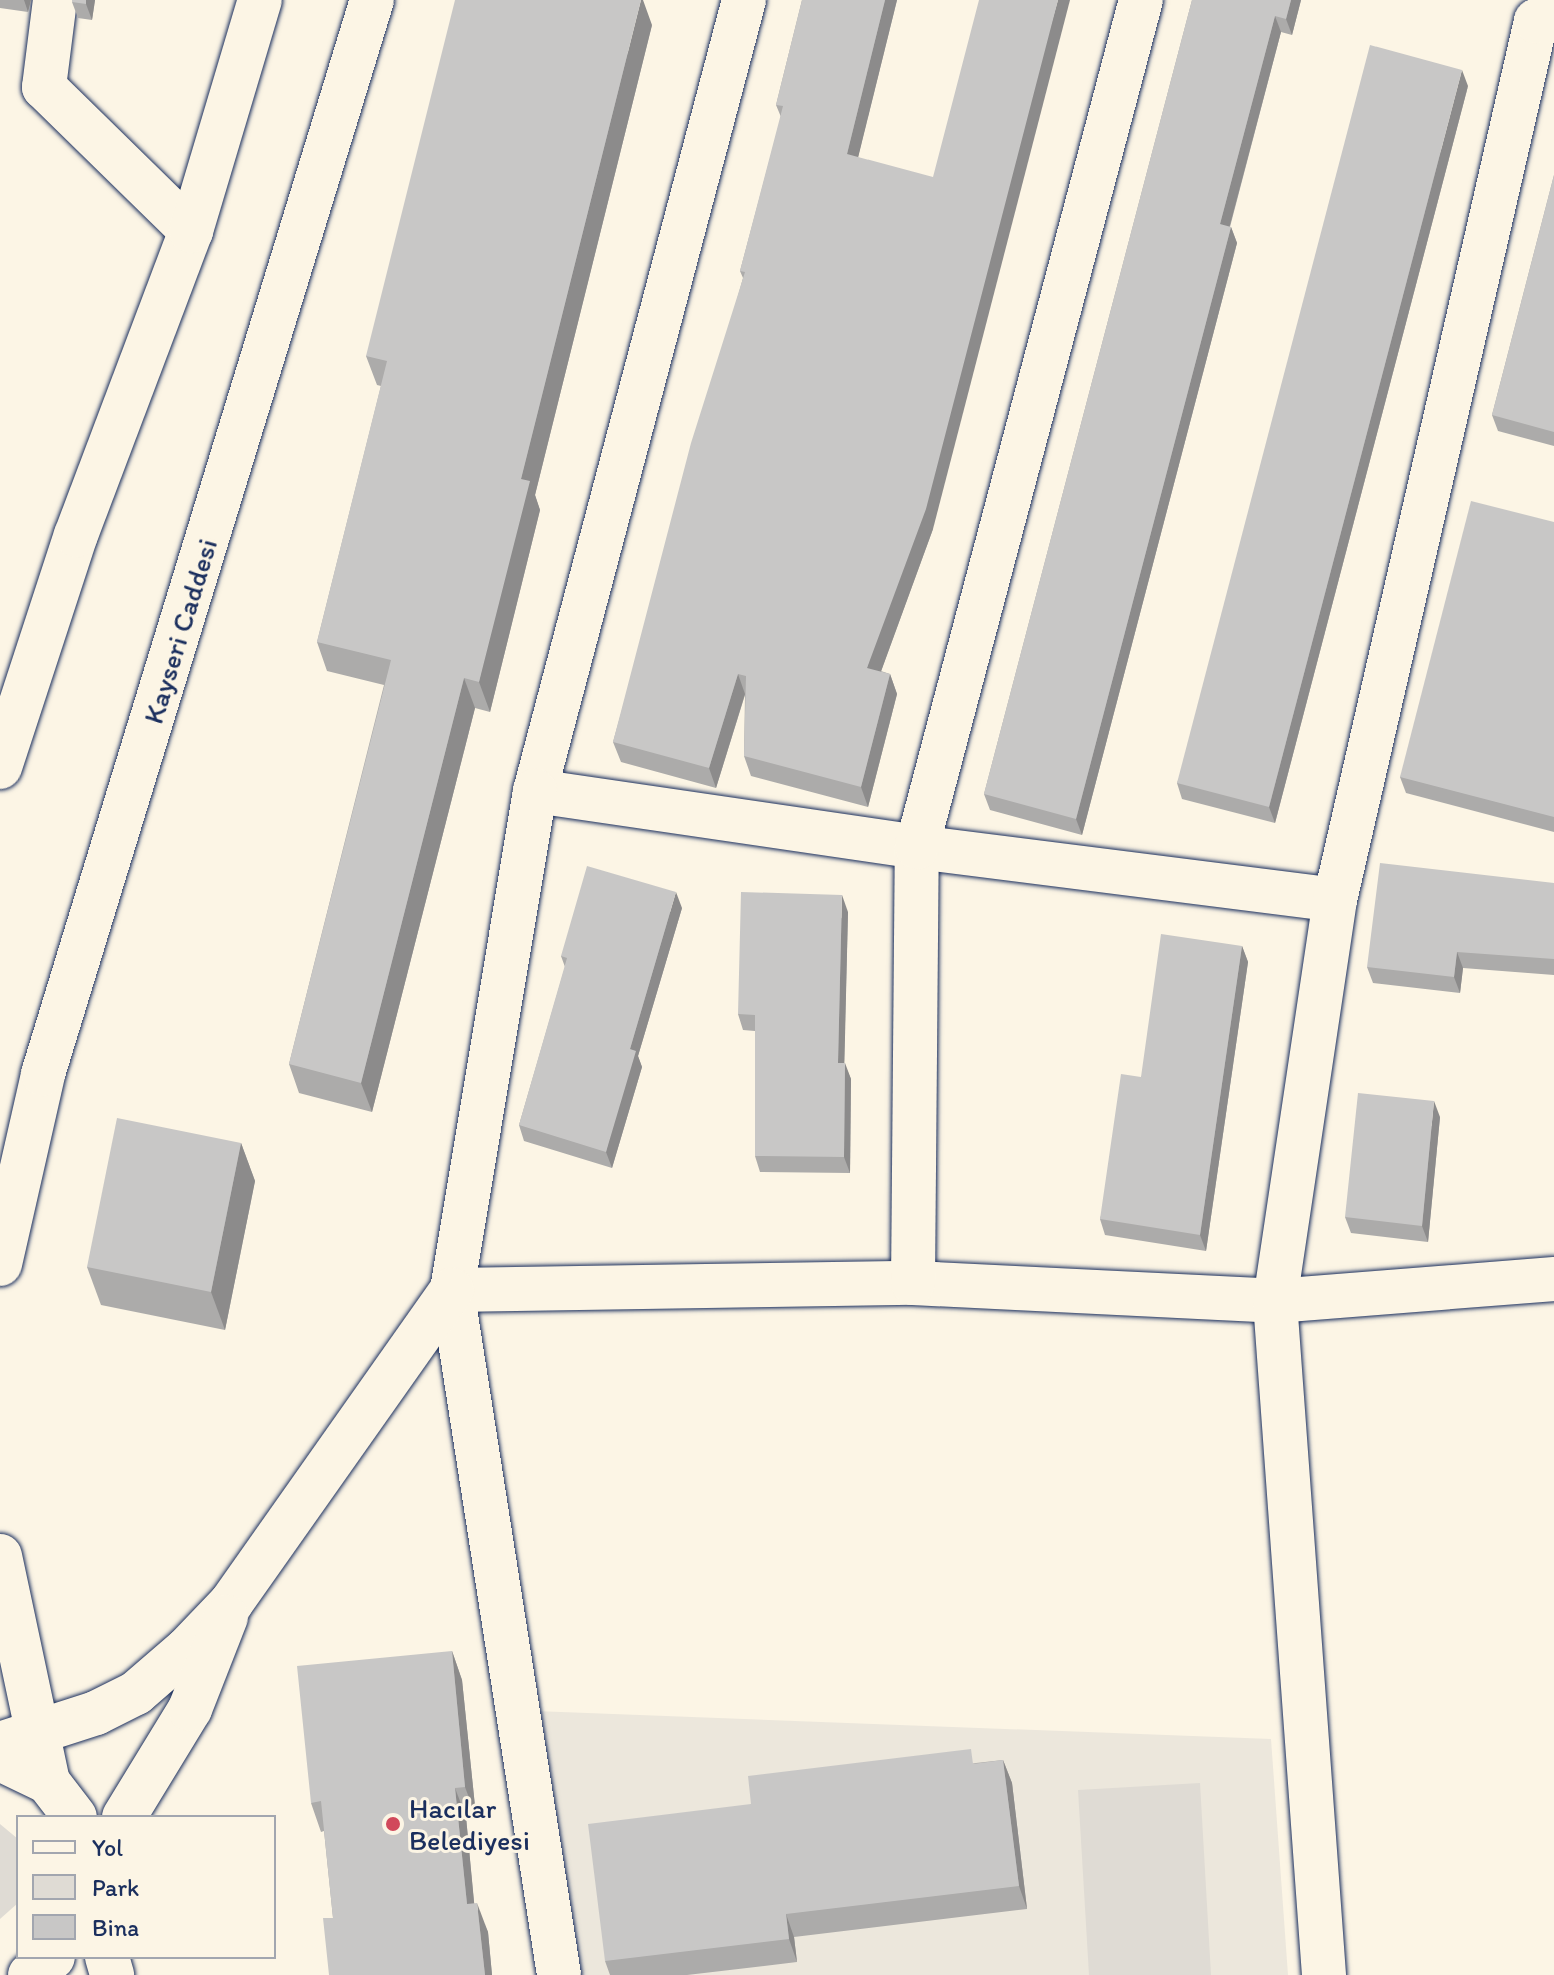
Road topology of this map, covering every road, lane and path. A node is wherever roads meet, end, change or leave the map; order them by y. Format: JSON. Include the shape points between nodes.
{"nodes":[{"id":1,"x":55,"y":0,"type":"edge"},
{"id":2,"x":260,"y":0,"type":"edge"},
{"id":3,"x":372,"y":0,"type":"edge"},
{"id":4,"x":744,"y":0,"type":"edge"},
{"id":5,"x":1141,"y":0,"type":"edge"},
{"id":6,"x":1539,"y":18,"type":"edge"},
{"id":7,"x":191,"y":231,"type":"junction"},
{"id":8,"x":0,"y":767,"type":"edge"},
{"id":9,"x":535,"y":791,"type":"junction"},
{"id":10,"x":917,"y":847,"type":"junction"},
{"id":11,"x":1335,"y":900,"type":"junction"},
{"id":12,"x":0,"y":1264,"type":"edge"},
{"id":13,"x":1554,"y":1279,"type":"edge"},
{"id":14,"x":913,"y":1283,"type":"junction"},
{"id":15,"x":452,"y":1290,"type":"junction"},
{"id":16,"x":1275,"y":1301,"type":"junction"},
{"id":17,"x":0,"y":1556,"type":"edge"},
{"id":18,"x":231,"y":1603,"type":"junction"},
{"id":19,"x":18,"y":1738,"type":"edge"},
{"id":20,"x":0,"y":1759,"type":"edge"},
{"id":21,"x":48,"y":1782,"type":"junction"},
{"id":22,"x":73,"y":1815,"type":"edge"},
{"id":23,"x":125,"y":1815,"type":"edge"},
{"id":24,"x":50,"y":1959,"type":"edge"},
{"id":25,"x":30,"y":1975,"type":"edge"},
{"id":26,"x":559,"y":1975,"type":"edge"},
{"id":27,"x":1324,"y":1975,"type":"edge"}],
"edges":[{"from":1,"to":7,"type":"street","via":[[44,87]]},
{"from":2,"to":7,"type":"street"},
{"from":3,"to":12,"type":"street","name":"Kayseri Caddesi","via":[[43,1074]]},
{"from":4,"to":9,"type":"street"},
{"from":5,"to":10,"type":"street"},
{"from":6,"to":11,"type":"street"},
{"from":7,"to":8,"type":"street","via":[[76,535]]},
{"from":9,"to":10,"type":"street"},
{"from":9,"to":15,"type":"street"},
{"from":10,"to":11,"type":"street"},
{"from":10,"to":14,"type":"street"},
{"from":11,"to":16,"type":"street"},
{"from":13,"to":16,"type":"street"},
{"from":14,"to":15,"type":"street"},
{"from":14,"to":16,"type":"street"},
{"from":15,"to":18,"type":"street"},
{"from":15,"to":26,"type":"street"},
{"from":16,"to":27,"type":"street"},
{"from":17,"to":19,"type":"street"},
{"from":18,"to":19,"type":"street","via":[[136,1693]]},
{"from":18,"to":23,"type":"street","via":[[190,1709]]},
{"from":19,"to":21,"type":"street"},
{"from":20,"to":21,"type":"street"},
{"from":21,"to":22,"type":"street"},
{"from":24,"to":25,"type":"street"}]}
